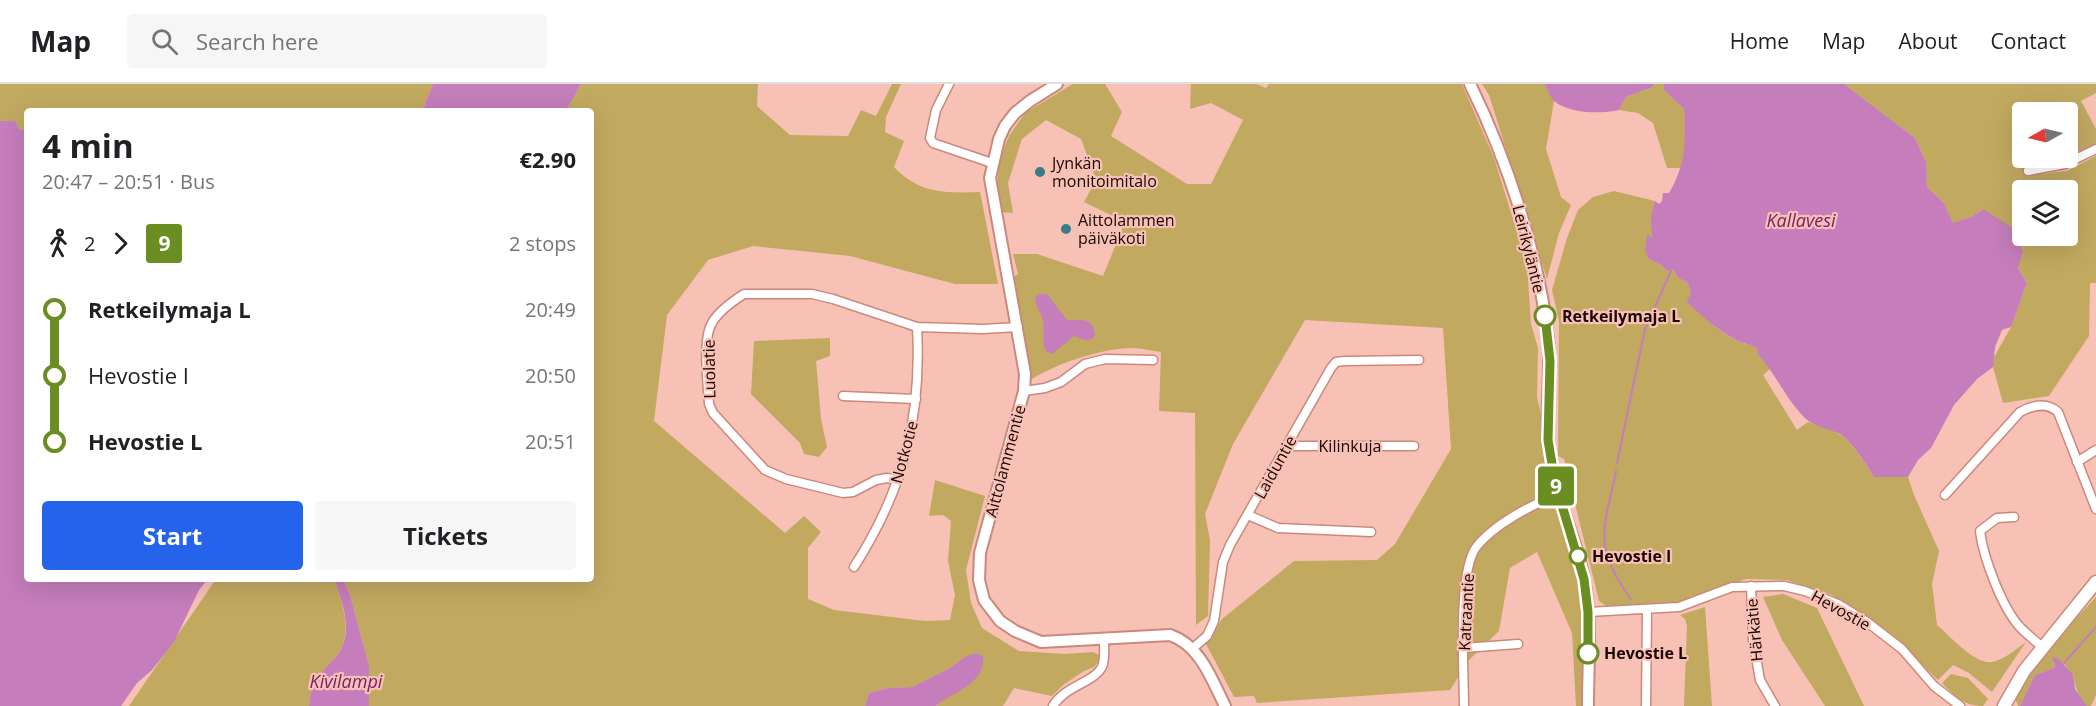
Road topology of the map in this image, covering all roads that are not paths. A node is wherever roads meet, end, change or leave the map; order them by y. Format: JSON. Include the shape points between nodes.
{"nodes":[{"id":1,"x":949,"y":84,"type":"edge"},
{"id":2,"x":1057,"y":84,"type":"edge"},
{"id":3,"x":1470,"y":84,"type":"edge"},
{"id":4,"x":2096,"y":149,"type":"edge"},
{"id":5,"x":992,"y":163,"type":"junction"},
{"id":6,"x":2028,"y":171,"type":"dead end"},
{"id":7,"x":917,"y":327,"type":"junction"},
{"id":8,"x":1018,"y":327,"type":"junction"},
{"id":9,"x":1153,"y":360,"type":"dead end"},
{"id":10,"x":1419,"y":360,"type":"dead end"},
{"id":11,"x":1024,"y":391,"type":"junction"},
{"id":12,"x":843,"y":396,"type":"dead end"},
{"id":13,"x":916,"y":399,"type":"junction"},
{"id":14,"x":1287,"y":446,"type":"junction"},
{"id":15,"x":1414,"y":446,"type":"dead end"},
{"id":16,"x":2096,"y":450,"type":"edge"},
{"id":17,"x":2077,"y":462,"type":"junction"},
{"id":18,"x":898,"y":480,"type":"junction"},
{"id":19,"x":1558,"y":494,"type":"junction"},
{"id":20,"x":1945,"y":495,"type":"dead end"},
{"id":21,"x":2096,"y":509,"type":"edge"},
{"id":22,"x":1248,"y":514,"type":"junction"},
{"id":23,"x":2014,"y":517,"type":"dead end"},
{"id":24,"x":1371,"y":532,"type":"dead end"},
{"id":25,"x":854,"y":567,"type":"dead end"},
{"id":26,"x":2096,"y":582,"type":"edge"},
{"id":27,"x":1750,"y":586,"type":"junction"},
{"id":28,"x":1647,"y":610,"type":"junction"},
{"id":29,"x":1588,"y":612,"type":"junction"},
{"id":30,"x":1104,"y":640,"type":"junction"},
{"id":31,"x":1518,"y":644,"type":"dead end"},
{"id":32,"x":1193,"y":648,"type":"junction"},
{"id":33,"x":1464,"y":648,"type":"junction"},
{"id":34,"x":2043,"y":648,"type":"junction"},
{"id":35,"x":1053,"y":706,"type":"edge"},
{"id":36,"x":1225,"y":706,"type":"edge"},
{"id":37,"x":1464,"y":706,"type":"edge"},
{"id":38,"x":1588,"y":706,"type":"edge"},
{"id":39,"x":1646,"y":706,"type":"edge"},
{"id":40,"x":1775,"y":706,"type":"edge"},
{"id":41,"x":1960,"y":706,"type":"edge"},
{"id":42,"x":2004,"y":706,"type":"edge"}],
"edges":[{"from":1,"to":5,"type":"street","via":[[936,110],[930,138],[933,143]]},
{"from":2,"to":5,"type":"street","name":"Aittolammentie","via":[[1015,113],[1002,133]]},
{"from":3,"to":19,"type":"street","name":"Leirikyläntie","via":[[1510,181],[1541,296],[1550,361],[1548,440]]},
{"from":4,"to":6,"type":"street","via":[[2065,164]]},
{"from":5,"to":8,"type":"street","name":"Aittolammentie","via":[[991,190]]},
{"from":7,"to":8,"type":"street","name":"Luolatie"},
{"from":7,"to":13,"type":"street","name":"Notkotie"},
{"from":7,"to":18,"type":"street","name":"Luolatie","via":[[812,294],[765,293],[744,294],[736,299],[708,331],[709,404],[765,470],[786,480],[843,493],[876,480]]},
{"from":8,"to":11,"type":"street","name":"Aittolammentie"},
{"from":9,"to":11,"type":"street","via":[[1106,359],[1085,364],[1061,382]]},
{"from":10,"to":14,"type":"street","name":"Laiduntie","via":[[1336,362]]},
{"from":11,"to":30,"type":"street","name":"Aittolammentie","via":[[980,553],[979,579],[984,600],[1000,621],[1041,642]]},
{"from":12,"to":13,"type":"street"},
{"from":13,"to":18,"type":"street","name":"Notkotie","via":[[906,458]]},
{"from":14,"to":15,"type":"street","name":"Kilinkuja"},
{"from":14,"to":22,"type":"street","name":"Laiduntie"},
{"from":16,"to":17,"type":"street"},
{"from":17,"to":20,"type":"street","via":[[2058,412],[2052,406],[2032,405],[2020,412]]},
{"from":17,"to":21,"type":"street"},
{"from":18,"to":25,"type":"street","name":"Notkotie"},
{"from":19,"to":29,"type":"street","name":"Leirikyläntie","via":[[1579,560]]},
{"from":19,"to":33,"type":"street","name":"Katraantie","via":[[1496,528],[1477,546],[1464,581]]},
{"from":22,"to":24,"type":"street","via":[[1278,528]]},
{"from":22,"to":32,"type":"street","name":"Laiduntie","via":[[1223,562],[1214,621],[1207,636]]},
{"from":23,"to":34,"type":"street","via":[[1997,519],[1980,531],[1982,548],[2004,603],[2018,625]]},
{"from":26,"to":34,"type":"main road"},
{"from":27,"to":28,"type":"street","name":"Hevostie","via":[[1732,587],[1679,607]]},
{"from":27,"to":40,"type":"street","name":"Härkätie","via":[[1760,680]]},
{"from":27,"to":41,"type":"street","name":"Hevostie","via":[[1795,588],[1838,604],[1902,649],[1934,686]]},
{"from":28,"to":29,"type":"street","name":"Hevostie"},
{"from":28,"to":39,"type":"street"},
{"from":29,"to":38,"type":"street","name":"Leirikyläntie"},
{"from":30,"to":32,"type":"street","name":"Aittolammentie","via":[[1170,635]]},
{"from":30,"to":35,"type":"street","via":[[1100,670],[1067,690]]},
{"from":31,"to":33,"type":"street"},
{"from":32,"to":36,"type":"street"},
{"from":33,"to":37,"type":"street","name":"Katraantie"},
{"from":34,"to":42,"type":"main road"}]}
